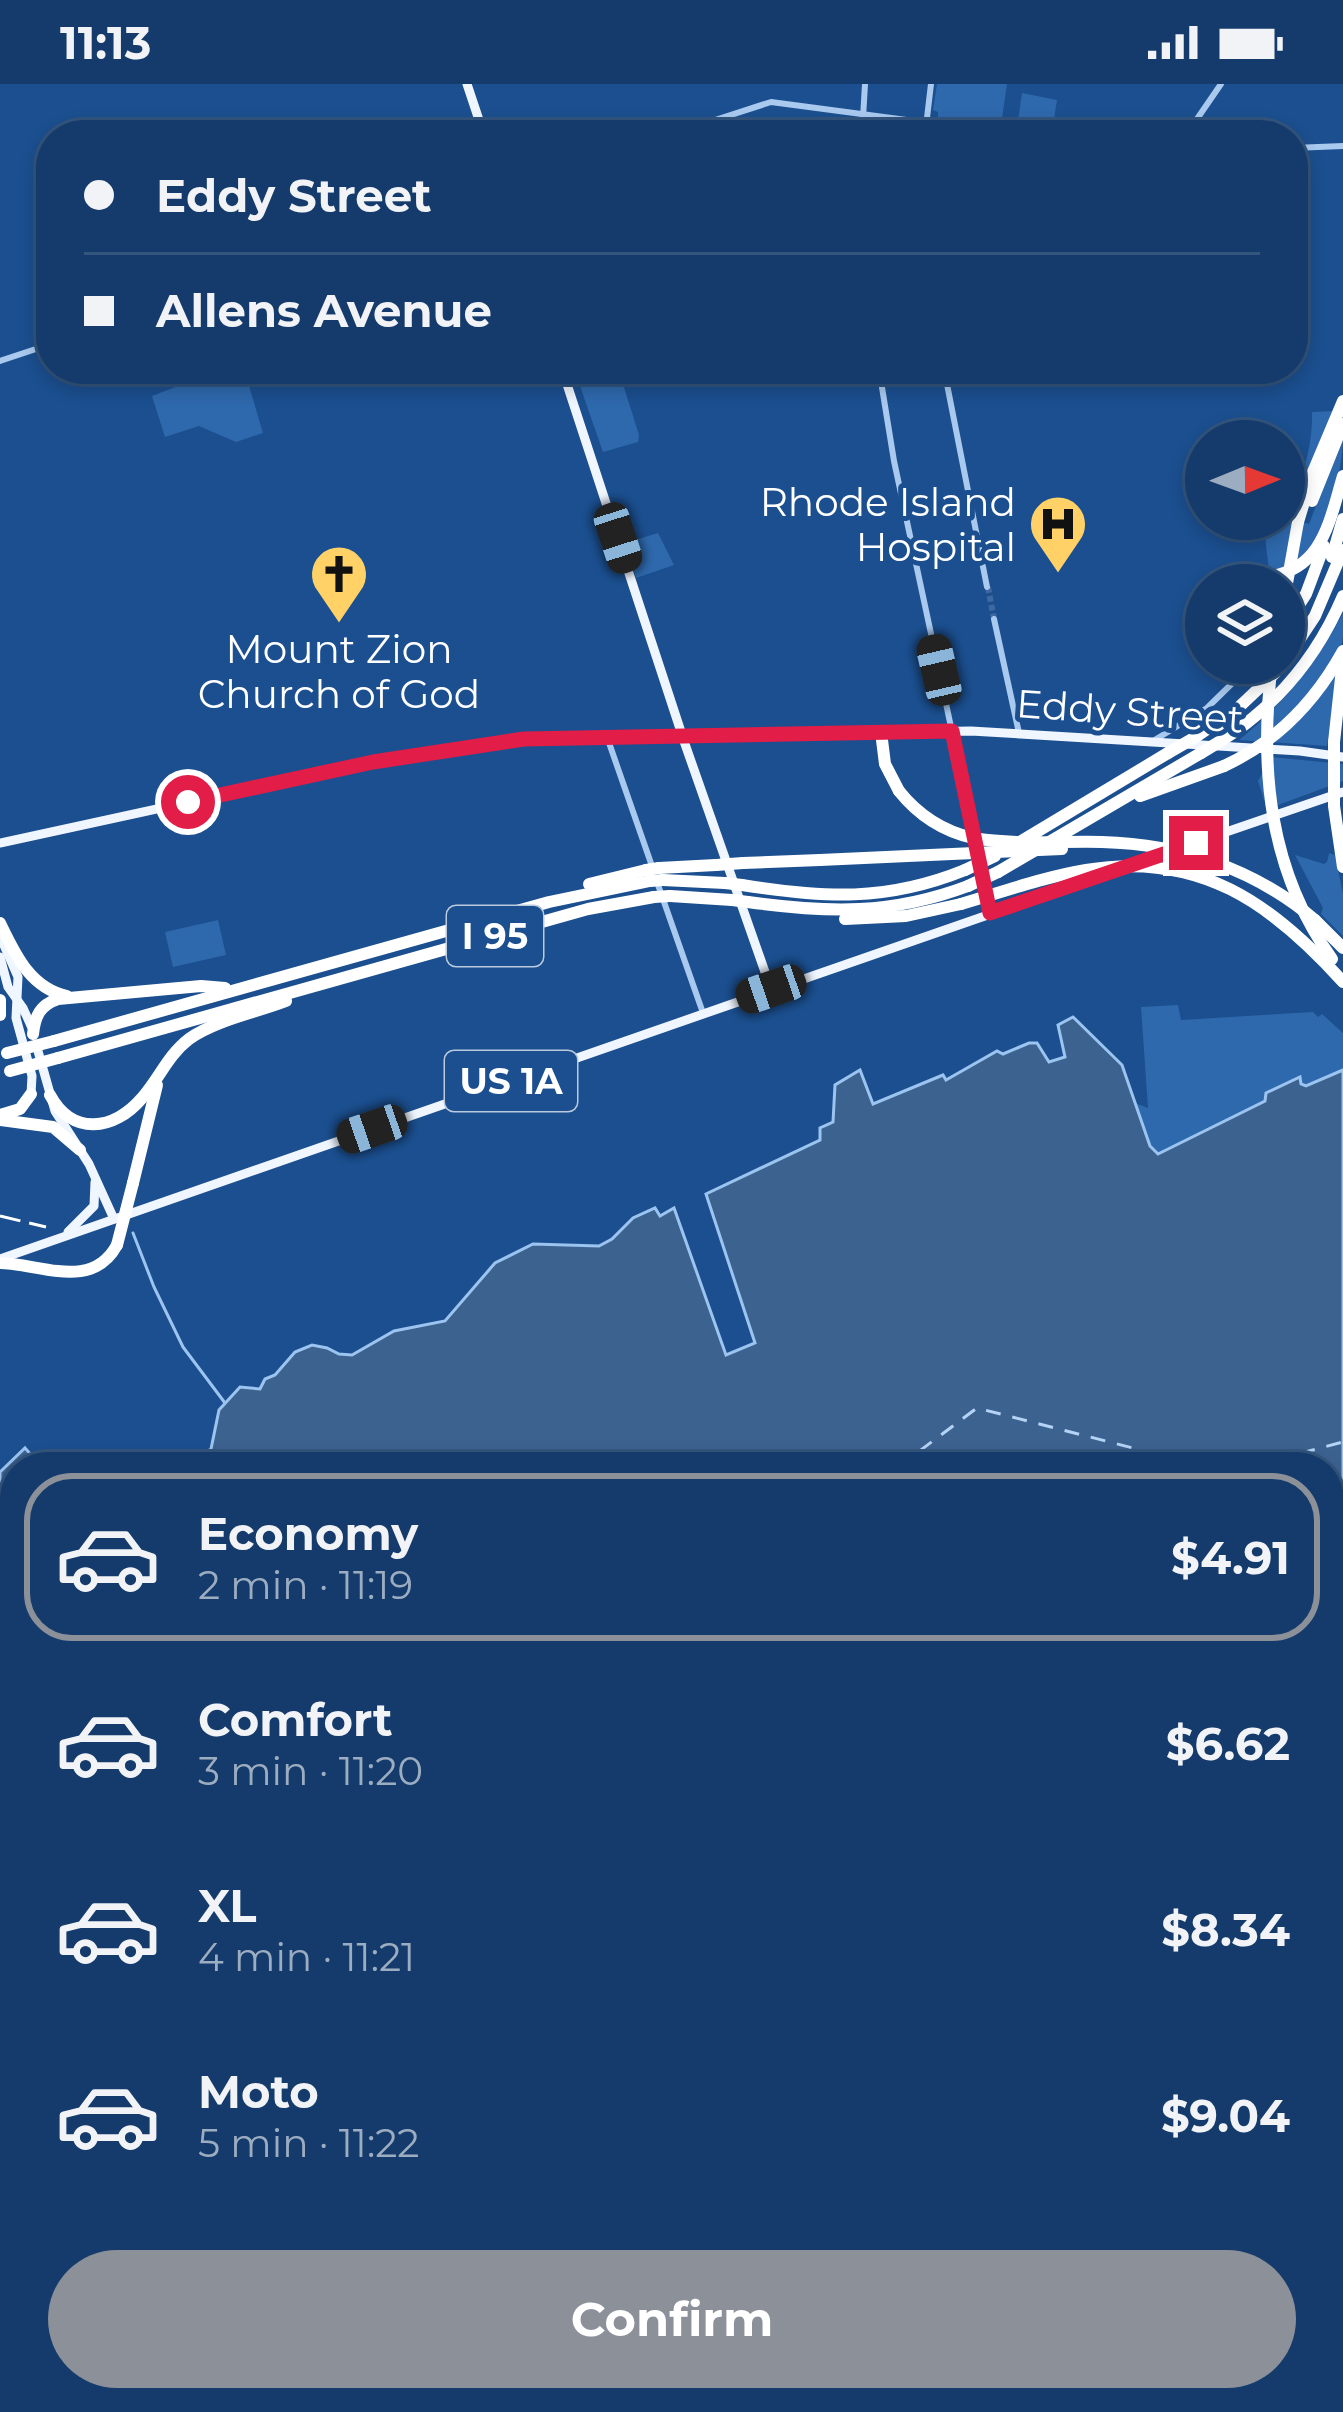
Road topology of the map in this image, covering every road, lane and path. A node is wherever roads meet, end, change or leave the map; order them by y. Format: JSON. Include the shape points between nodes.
{"nodes":[{"id":1,"x":467,"y":84,"type":"edge"},
{"id":2,"x":866,"y":84,"type":"edge"},
{"id":3,"x":931,"y":84,"type":"edge"},
{"id":4,"x":1221,"y":84,"type":"edge"},
{"id":5,"x":863,"y":114,"type":"junction"},
{"id":6,"x":479,"y":120,"type":"edge"},
{"id":7,"x":714,"y":120,"type":"edge"},
{"id":8,"x":863,"y":120,"type":"edge"},
{"id":9,"x":910,"y":120,"type":"edge"},
{"id":10,"x":926,"y":120,"type":"edge"},
{"id":11,"x":1196,"y":120,"type":"edge"},
{"id":12,"x":1343,"y":146,"type":"edge"},
{"id":13,"x":1308,"y":147,"type":"edge"},
{"id":14,"x":36,"y":349,"type":"edge"},
{"id":15,"x":0,"y":361,"type":"edge"},
{"id":16,"x":567,"y":384,"type":"edge"},
{"id":17,"x":881,"y":384,"type":"edge"},
{"id":18,"x":947,"y":384,"type":"edge"},
{"id":19,"x":1343,"y":401,"type":"edge"},
{"id":20,"x":1343,"y":424,"type":"edge"},
{"id":21,"x":1343,"y":476,"type":"edge"},
{"id":22,"x":1305,"y":506,"type":"edge"},
{"id":23,"x":1305,"y":514,"type":"edge"},
{"id":24,"x":1337,"y":517,"type":"edge"},
{"id":25,"x":1343,"y":550,"type":"edge"},
{"id":26,"x":1301,"y":564,"type":"edge"},
{"id":27,"x":988,"y":586,"type":"tunnel mouth"},
{"id":28,"x":1305,"y":594,"type":"edge"},
{"id":29,"x":1343,"y":596,"type":"edge"},
{"id":30,"x":994,"y":619,"type":"tunnel mouth"},
{"id":31,"x":1309,"y":626,"type":"junction"},
{"id":32,"x":1305,"y":632,"type":"edge"},
{"id":33,"x":1343,"y":656,"type":"edge"},
{"id":34,"x":1232,"y":684,"type":"edge"},
{"id":35,"x":1264,"y":684,"type":"edge"},
{"id":36,"x":1271,"y":684,"type":"edge"},
{"id":37,"x":952,"y":731,"type":"junction"},
{"id":38,"x":881,"y":732,"type":"junction"},
{"id":39,"x":1019,"y":733,"type":"junction"},
{"id":40,"x":682,"y":735,"type":"junction"},
{"id":41,"x":607,"y":737,"type":"junction"},
{"id":42,"x":1152,"y":742,"type":"junction"},
{"id":43,"x":1339,"y":751,"type":"edge"},
{"id":44,"x":1343,"y":792,"type":"edge"},
{"id":45,"x":1116,"y":804,"type":"junction"},
{"id":46,"x":0,"y":842,"type":"edge"},
{"id":47,"x":1147,"y":847,"type":"junction"},
{"id":48,"x":1343,"y":862,"type":"edge"},
{"id":49,"x":654,"y":874,"type":"junction"},
{"id":50,"x":790,"y":909,"type":"junction"},
{"id":51,"x":990,"y":913,"type":"junction"},
{"id":52,"x":0,"y":923,"type":"edge"},
{"id":53,"x":0,"y":936,"type":"edge"},
{"id":54,"x":1343,"y":948,"type":"edge"},
{"id":55,"x":0,"y":957,"type":"edge"},
{"id":56,"x":1343,"y":979,"type":"edge"},
{"id":57,"x":330,"y":983,"type":"junction"},
{"id":58,"x":237,"y":989,"type":"junction"},
{"id":59,"x":771,"y":989,"type":"junction"},
{"id":60,"x":80,"y":996,"type":"junction"},
{"id":61,"x":17,"y":999,"type":"junction"},
{"id":62,"x":0,"y":1000,"type":"edge"},
{"id":63,"x":703,"y":1013,"type":"junction"},
{"id":64,"x":0,"y":1015,"type":"edge"},
{"id":65,"x":34,"y":1034,"type":"junction"},
{"id":66,"x":3,"y":1054,"type":"edge"},
{"id":67,"x":167,"y":1062,"type":"junction"},
{"id":68,"x":5,"y":1073,"type":"edge"},
{"id":69,"x":31,"y":1094,"type":"joint"},
{"id":70,"x":50,"y":1095,"type":"junction"},
{"id":71,"x":0,"y":1117,"type":"edge"},
{"id":72,"x":80,"y":1150,"type":"junction"},
{"id":73,"x":93,"y":1171,"type":"junction"},
{"id":74,"x":114,"y":1219,"type":"junction"},
{"id":75,"x":58,"y":1239,"type":"junction"},
{"id":76,"x":32,"y":1248,"type":"junction"},
{"id":77,"x":0,"y":1261,"type":"edge"},
{"id":78,"x":37,"y":1267,"type":"junction"}],
"edges":[{"from":1,"to":6,"type":"main road"},
{"from":2,"to":5,"type":"street"},
{"from":3,"to":10,"type":"street"},
{"from":4,"to":11,"type":"street"},
{"from":5,"to":7,"type":"street","via":[[771,101]]},
{"from":5,"to":8,"type":"street"},
{"from":5,"to":9,"type":"street"},
{"from":12,"to":13,"type":"street"},
{"from":14,"to":15,"type":"street"},
{"from":16,"to":40,"type":"main road"},
{"from":17,"to":37,"type":"street"},
{"from":18,"to":27,"type":"street"},
{"from":19,"to":22,"type":"highway"},
{"from":20,"to":23,"type":"highway"},
{"from":21,"to":24,"type":"highway"},
{"from":24,"to":26,"type":"highway"},
{"from":24,"to":28,"type":"highway"},
{"from":24,"to":31,"type":"highway"},
{"from":25,"to":31,"type":"highway","number":"I 95"},
{"from":29,"to":45,"type":"highway","number":"I 95","bridge":true,"via":[[1294,677],[1257,715]]},
{"from":30,"to":39,"type":"street"},
{"from":31,"to":32,"type":"highway","number":"I 95"},
{"from":33,"to":43,"type":"highway"},
{"from":33,"to":45,"type":"highway","bridge":true,"via":[[1292,720],[1252,751]]},
{"from":34,"to":42,"type":"street"},
{"from":35,"to":49,"type":"highway","number":"I 95","bridge":true,"via":[[1194,738],[996,856],[911,888],[819,896]]},
{"from":36,"to":56,"type":"highway","bridge":true,"via":[[1267,756],[1276,839],[1301,909]]},
{"from":37,"to":38,"type":"main road","name":"Eddy Street"},
{"from":37,"to":39,"type":"main road","name":"Eddy Street"},
{"from":37,"to":51,"type":"street"},
{"from":38,"to":40,"type":"main road","name":"Eddy Street"},
{"from":38,"to":47,"type":"highway","bridge":true,"via":[[899,791],[952,832]]},
{"from":39,"to":42,"type":"main road","name":"Eddy Street"},
{"from":40,"to":41,"type":"main road","name":"Eddy Street"},
{"from":40,"to":59,"type":"main road"},
{"from":41,"to":46,"type":"main road","name":"Eddy Street","via":[[524,739],[373,762]]},
{"from":41,"to":63,"type":"street"},
{"from":42,"to":43,"type":"main road","name":"Eddy Street"},
{"from":43,"to":48,"type":"highway","bridge":true,"via":[[1334,806]]},
{"from":44,"to":51,"type":"main road","number":"US 1A"},
{"from":45,"to":50,"type":"highway","number":"I 95","bridge":true,"via":[[968,886],[872,910]]},
{"from":47,"to":49,"type":"highway","bridge":true,"via":[[743,863]]},
{"from":47,"to":54,"type":"highway","bridge":true,"via":[[1228,866],[1273,889]]},
{"from":49,"to":58,"type":"highway","number":"I 95"},
{"from":50,"to":56,"type":"highway","bridge":true,"via":[[906,916],[1097,868],[1180,872],[1259,904]]},
{"from":50,"to":57,"type":"highway","number":"I 95","bridge":true,"via":[[662,896]]},
{"from":51,"to":59,"type":"main road","number":"US 1A"},
{"from":52,"to":60,"type":"highway","via":[[36,982]]},
{"from":53,"to":61,"type":"main road","via":[[17,973]]},
{"from":55,"to":61,"type":"main road"},
{"from":57,"to":67,"type":"highway","via":[[201,1032]]},
{"from":57,"to":68,"type":"highway","bridge":true},
{"from":58,"to":60,"type":"highway"},
{"from":58,"to":66,"type":"highway","number":"I 95","bridge":true},
{"from":59,"to":63,"type":"main road","number":"US 1A"},
{"from":60,"to":65,"type":"highway","via":[[44,1006]]},
{"from":61,"to":65,"type":"main road"},
{"from":61,"to":69,"type":"main road"},
{"from":62,"to":64,"type":"highway"},
{"from":63,"to":74,"type":"main road","number":"US 1A"},
{"from":65,"to":70,"type":"main road"},
{"from":67,"to":70,"type":"highway","via":[[136,1105],[101,1123],[68,1118]]},
{"from":67,"to":78,"type":"highway","bridge":true,"via":[[117,1245],[88,1271]]},
{"from":69,"to":71,"type":"highway"},
{"from":70,"to":72,"type":"main road"},
{"from":71,"to":72,"type":"highway","via":[[50,1126]]},
{"from":72,"to":73,"type":"main road"},
{"from":73,"to":74,"type":"main road"},
{"from":73,"to":75,"type":"main road","via":[[94,1206]]},
{"from":74,"to":75,"type":"main road","number":"US 1A"},
{"from":75,"to":76,"type":"main road","number":"US 1A"},
{"from":76,"to":77,"type":"main road","number":"US 1A"},
{"from":76,"to":78,"type":"highway"},
{"from":77,"to":78,"type":"highway"}]}
